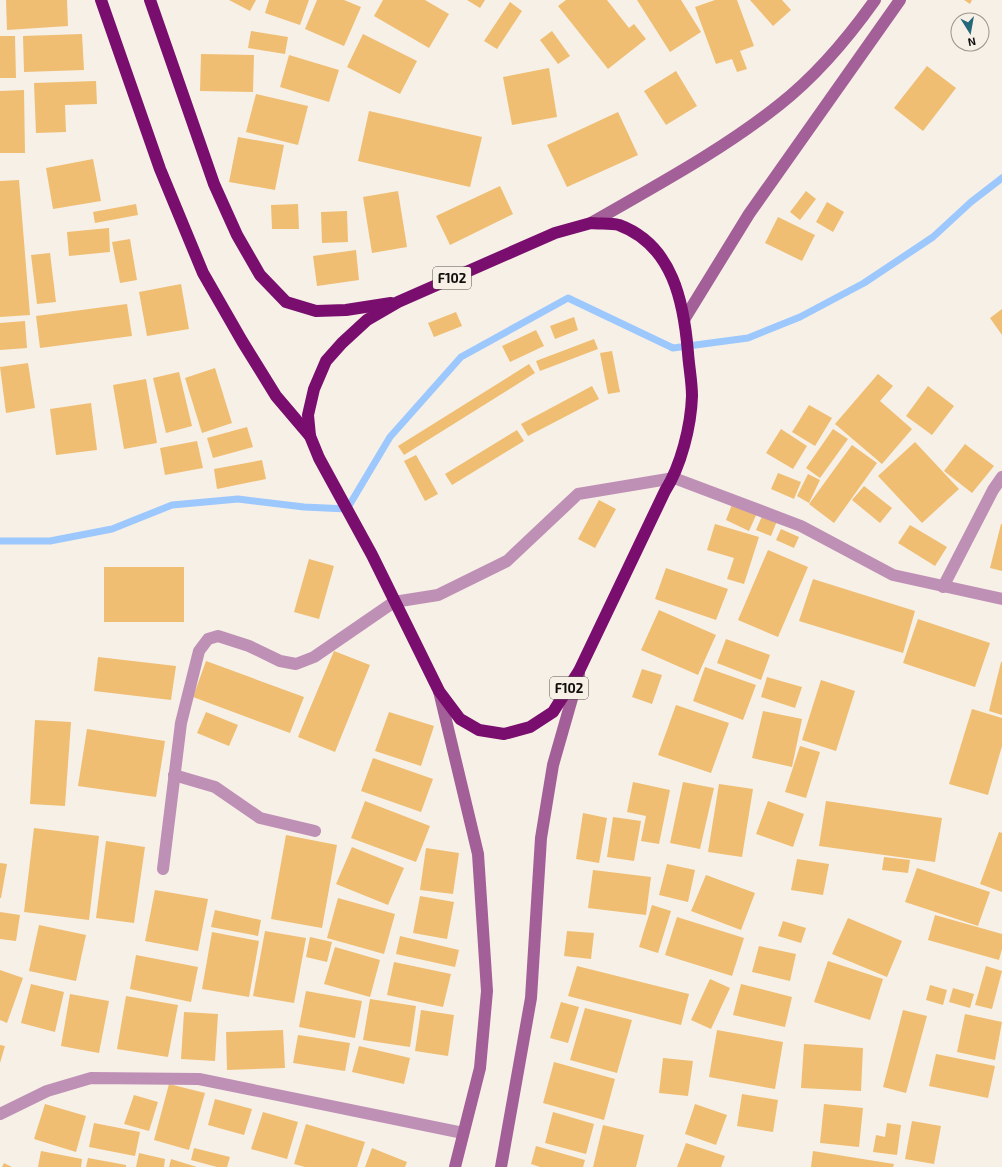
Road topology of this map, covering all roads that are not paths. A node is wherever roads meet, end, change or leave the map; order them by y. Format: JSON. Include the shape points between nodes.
{"nodes":[{"id":1,"x":101,"y":0,"type":"edge"},
{"id":2,"x":150,"y":0,"type":"edge"},
{"id":3,"x":875,"y":0,"type":"edge"},
{"id":4,"x":900,"y":0,"type":"edge"},
{"id":5,"x":591,"y":224,"type":"junction"},
{"id":6,"x":398,"y":302,"type":"junction"},
{"id":7,"x":685,"y":318,"type":"junction"},
{"id":8,"x":310,"y":436,"type":"junction"},
{"id":9,"x":1002,"y":477,"type":"edge"},
{"id":10,"x":674,"y":478,"type":"junction"},
{"id":11,"x":943,"y":586,"type":"junction"},
{"id":12,"x":1002,"y":599,"type":"edge"},
{"id":13,"x":394,"y":602,"type":"junction"},
{"id":14,"x":580,"y":671,"type":"junction"},
{"id":15,"x":440,"y":691,"type":"junction"},
{"id":16,"x":174,"y":775,"type":"junction"},
{"id":17,"x":315,"y":831,"type":"dead end"},
{"id":18,"x":163,"y":869,"type":"dead end"},
{"id":19,"x":0,"y":1114,"type":"edge"},
{"id":20,"x":463,"y":1133,"type":"junction"},
{"id":21,"x":455,"y":1167,"type":"edge"},
{"id":22,"x":501,"y":1167,"type":"edge"}],
"edges":[{"from":1,"to":8,"type":"highway","number":"F102","via":[[160,169],[203,273],[276,396]]},
{"from":2,"to":6,"type":"highway","number":"F102","via":[[214,184],[237,235],[260,275],[286,302],[316,312]]},
{"from":3,"to":5,"type":"street","via":[[854,30],[820,67],[780,104],[733,139]]},
{"from":4,"to":7,"type":"street","via":[[749,214]]},
{"from":5,"to":6,"type":"highway","number":"F102","via":[[555,233]]},
{"from":5,"to":7,"type":"highway","number":"F102","via":[[618,225],[646,242],[660,257],[677,286]]},
{"from":6,"to":8,"type":"highway","number":"F102","via":[[367,320],[326,361],[314,389],[308,415]]},
{"from":7,"to":10,"type":"highway","number":"F102","via":[[692,396],[685,440]]},
{"from":8,"to":13,"type":"highway","number":"F102"},
{"from":9,"to":11,"type":"street"},
{"from":10,"to":11,"type":"street","via":[[801,526],[893,575]]},
{"from":10,"to":13,"type":"street","via":[[578,494],[507,561],[438,595]]},
{"from":10,"to":14,"type":"highway","number":"F102","via":[[665,491]]},
{"from":11,"to":12,"type":"street"},
{"from":13,"to":15,"type":"highway","number":"F102"},
{"from":13,"to":16,"type":"street","via":[[314,657],[296,664],[280,661],[249,646],[218,636],[208,639],[199,651],[182,716]]},
{"from":14,"to":15,"type":"highway","number":"F102","via":[[553,712],[530,727],[504,734],[479,730],[460,719]]},
{"from":14,"to":22,"type":"street","number":"F102","via":[[553,765],[542,831],[531,998]]},
{"from":15,"to":20,"type":"street","number":"F102","via":[[478,854],[487,991],[480,1068]]},
{"from":16,"to":17,"type":"street","via":[[215,787],[260,818]]},
{"from":16,"to":18,"type":"street"},
{"from":19,"to":20,"type":"street","via":[[47,1091],[91,1078],[199,1079]]},
{"from":20,"to":21,"type":"street","number":"F102"}]}
